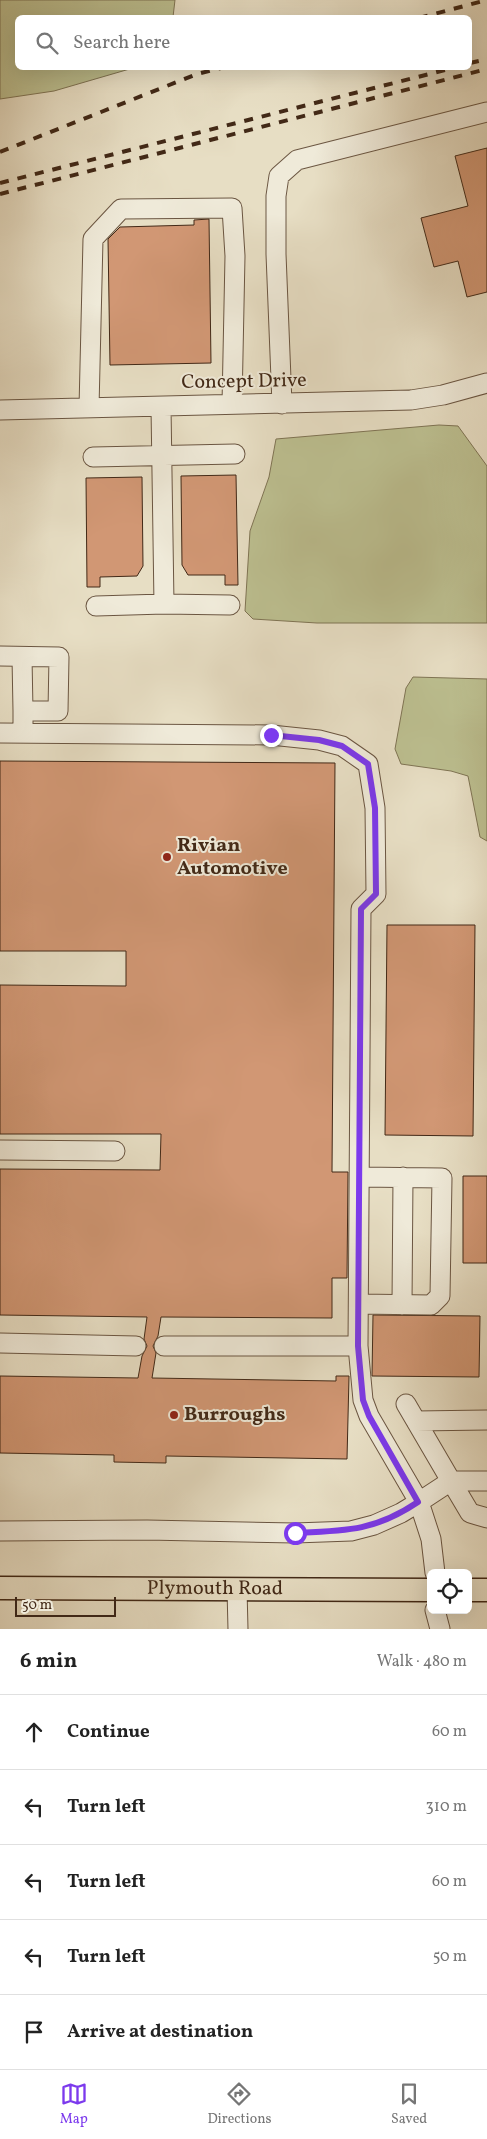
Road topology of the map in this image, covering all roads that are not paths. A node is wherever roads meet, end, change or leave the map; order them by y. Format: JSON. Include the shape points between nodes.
{"nodes":[{"id":1,"x":487,"y":112,"type":"edge"},
{"id":2,"x":487,"y":383,"type":"edge"},
{"id":3,"x":232,"y":404,"type":"junction"},
{"id":4,"x":282,"y":404,"type":"junction"},
{"id":5,"x":161,"y":407,"type":"junction"},
{"id":6,"x":89,"y":408,"type":"junction"},
{"id":7,"x":0,"y":410,"type":"edge"},
{"id":8,"x":235,"y":454,"type":"dead end"},
{"id":9,"x":161,"y":455,"type":"junction"},
{"id":10,"x":93,"y":457,"type":"dead end"},
{"id":11,"x":164,"y":604,"type":"junction"},
{"id":12,"x":230,"y":605,"type":"dead end"},
{"id":13,"x":96,"y":606,"type":"dead end"},
{"id":14,"x":0,"y":656,"type":"edge"},
{"id":15,"x":22,"y":657,"type":"junction"},
{"id":16,"x":23,"y":711,"type":"junction"},
{"id":17,"x":0,"y":733,"type":"edge"},
{"id":18,"x":23,"y":733,"type":"junction"},
{"id":19,"x":0,"y":1150,"type":"edge"},
{"id":20,"x":115,"y":1151,"type":"dead end"},
{"id":21,"x":360,"y":1176,"type":"junction"},
{"id":22,"x":403,"y":1177,"type":"junction"},
{"id":23,"x":359,"y":1304,"type":"junction"},
{"id":24,"x":402,"y":1304,"type":"junction"},
{"id":25,"x":0,"y":1343,"type":"edge"},
{"id":26,"x":136,"y":1346,"type":"dead end"},
{"id":27,"x":164,"y":1346,"type":"dead end"},
{"id":28,"x":358,"y":1346,"type":"junction"},
{"id":29,"x":406,"y":1404,"type":"dead end"},
{"id":30,"x":487,"y":1420,"type":"edge"},
{"id":31,"x":416,"y":1421,"type":"junction"},
{"id":32,"x":451,"y":1481,"type":"junction"},
{"id":33,"x":487,"y":1481,"type":"edge"},
{"id":34,"x":418,"y":1502,"type":"junction"},
{"id":35,"x":487,"y":1518,"type":"edge"},
{"id":36,"x":0,"y":1531,"type":"edge"},
{"id":37,"x":432,"y":1569,"type":"edge"},
{"id":38,"x":0,"y":1588,"type":"edge"},
{"id":39,"x":237,"y":1589,"type":"junction"},
{"id":40,"x":472,"y":1590,"type":"edge"},
{"id":41,"x":487,"y":1590,"type":"edge"},
{"id":42,"x":427,"y":1591,"type":"edge"},
{"id":43,"x":437,"y":1614,"type":"edge"},
{"id":44,"x":238,"y":1629,"type":"edge"},
{"id":45,"x":440,"y":1629,"type":"edge"}],
"edges":[{"from":1,"to":4,"type":"street","via":[[297,160],[280,176],[276,196],[276,254]]},
{"from":2,"to":4,"type":"street","name":"Concept Drive","via":[[411,400]]},
{"from":3,"to":4,"type":"street","name":"Concept Drive"},
{"from":3,"to":5,"type":"street","name":"Concept Drive"},
{"from":3,"to":6,"type":"street","via":[[235,256],[232,208],[121,209],[93,239]]},
{"from":5,"to":6,"type":"street","name":"Concept Drive"},
{"from":5,"to":9,"type":"street"},
{"from":6,"to":7,"type":"street","name":"Concept Drive"},
{"from":8,"to":9,"type":"street"},
{"from":9,"to":10,"type":"street"},
{"from":9,"to":11,"type":"street"},
{"from":11,"to":12,"type":"street"},
{"from":11,"to":13,"type":"street"},
{"from":14,"to":15,"type":"street"},
{"from":15,"to":16,"type":"street"},
{"from":15,"to":16,"type":"street","via":[[59,657],[58,711]]},
{"from":16,"to":18,"type":"street"},
{"from":17,"to":18,"type":"street"},
{"from":18,"to":21,"type":"street","via":[[271,735],[342,746],[368,764],[375,808],[376,894],[361,909]]},
{"from":19,"to":20,"type":"street"},
{"from":21,"to":22,"type":"street"},
{"from":21,"to":23,"type":"street"},
{"from":22,"to":24,"type":"street"},
{"from":22,"to":24,"type":"street","via":[[442,1178],[440,1296],[430,1304]]},
{"from":23,"to":24,"type":"street"},
{"from":23,"to":28,"type":"street"},
{"from":25,"to":26,"type":"street"},
{"from":27,"to":28,"type":"street"},
{"from":28,"to":34,"type":"street","via":[[363,1400],[369,1416]]},
{"from":29,"to":31,"type":"street"},
{"from":30,"to":31,"type":"street"},
{"from":31,"to":32,"type":"street"},
{"from":32,"to":33,"type":"street"},
{"from":32,"to":34,"type":"street"},
{"from":32,"to":35,"type":"street","via":[[470,1513]]},
{"from":34,"to":36,"type":"street","via":[[374,1525],[351,1531]]},
{"from":34,"to":37,"type":"street","via":[[431,1539]]},
{"from":38,"to":39,"type":"main road","name":"Plymouth Road"},
{"from":39,"to":42,"type":"main road","name":"Plymouth Road"},
{"from":39,"to":44,"type":"street"},
{"from":40,"to":41,"type":"main road"},
{"from":43,"to":45,"type":"street"}]}
